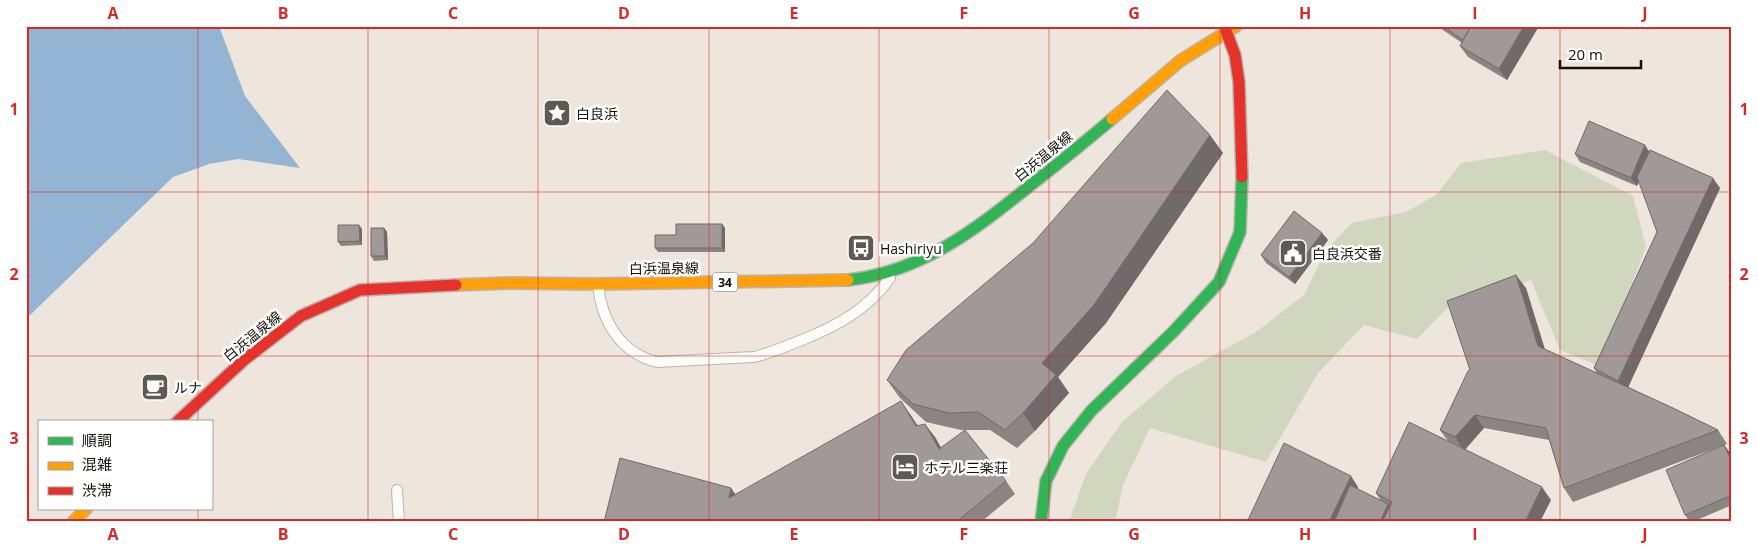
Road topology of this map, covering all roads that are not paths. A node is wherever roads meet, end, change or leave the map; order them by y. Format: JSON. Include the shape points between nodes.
{"nodes":[{"id":1,"x":1231,"y":29,"type":"edge"},
{"id":2,"x":895,"y":271,"type":"junction"},
{"id":3,"x":598,"y":284,"type":"junction"},
{"id":4,"x":179,"y":420,"type":"edge"},
{"id":5,"x":397,"y":490,"type":"dead end"},
{"id":6,"x":85,"y":510,"type":"edge"},
{"id":7,"x":74,"y":522,"type":"edge"},
{"id":8,"x":399,"y":522,"type":"edge"},
{"id":9,"x":1041,"y":522,"type":"edge"}],
"edges":[{"from":1,"to":2,"type":"main road","name":"白浜温泉線","number":"34","via":[[1180,61],[1000,210],[944,249]]},
{"from":1,"to":9,"type":"main road","via":[[1239,82],[1240,232],[1219,282],[1174,331],[1091,411],[1063,446],[1046,481]]},
{"from":2,"to":3,"type":"main road","name":"白浜温泉線","number":"34","via":[[850,280]]},
{"from":2,"to":3,"type":"lane","via":[[881,291],[852,315],[833,327],[770,353],[754,357],[657,362],[637,354],[618,337],[602,310]]},
{"from":3,"to":4,"type":"main road","name":"白浜温泉線","number":"34","via":[[508,283],[360,290],[301,316],[244,360]]},
{"from":5,"to":8,"type":"lane"},
{"from":6,"to":7,"type":"main road"}]}
